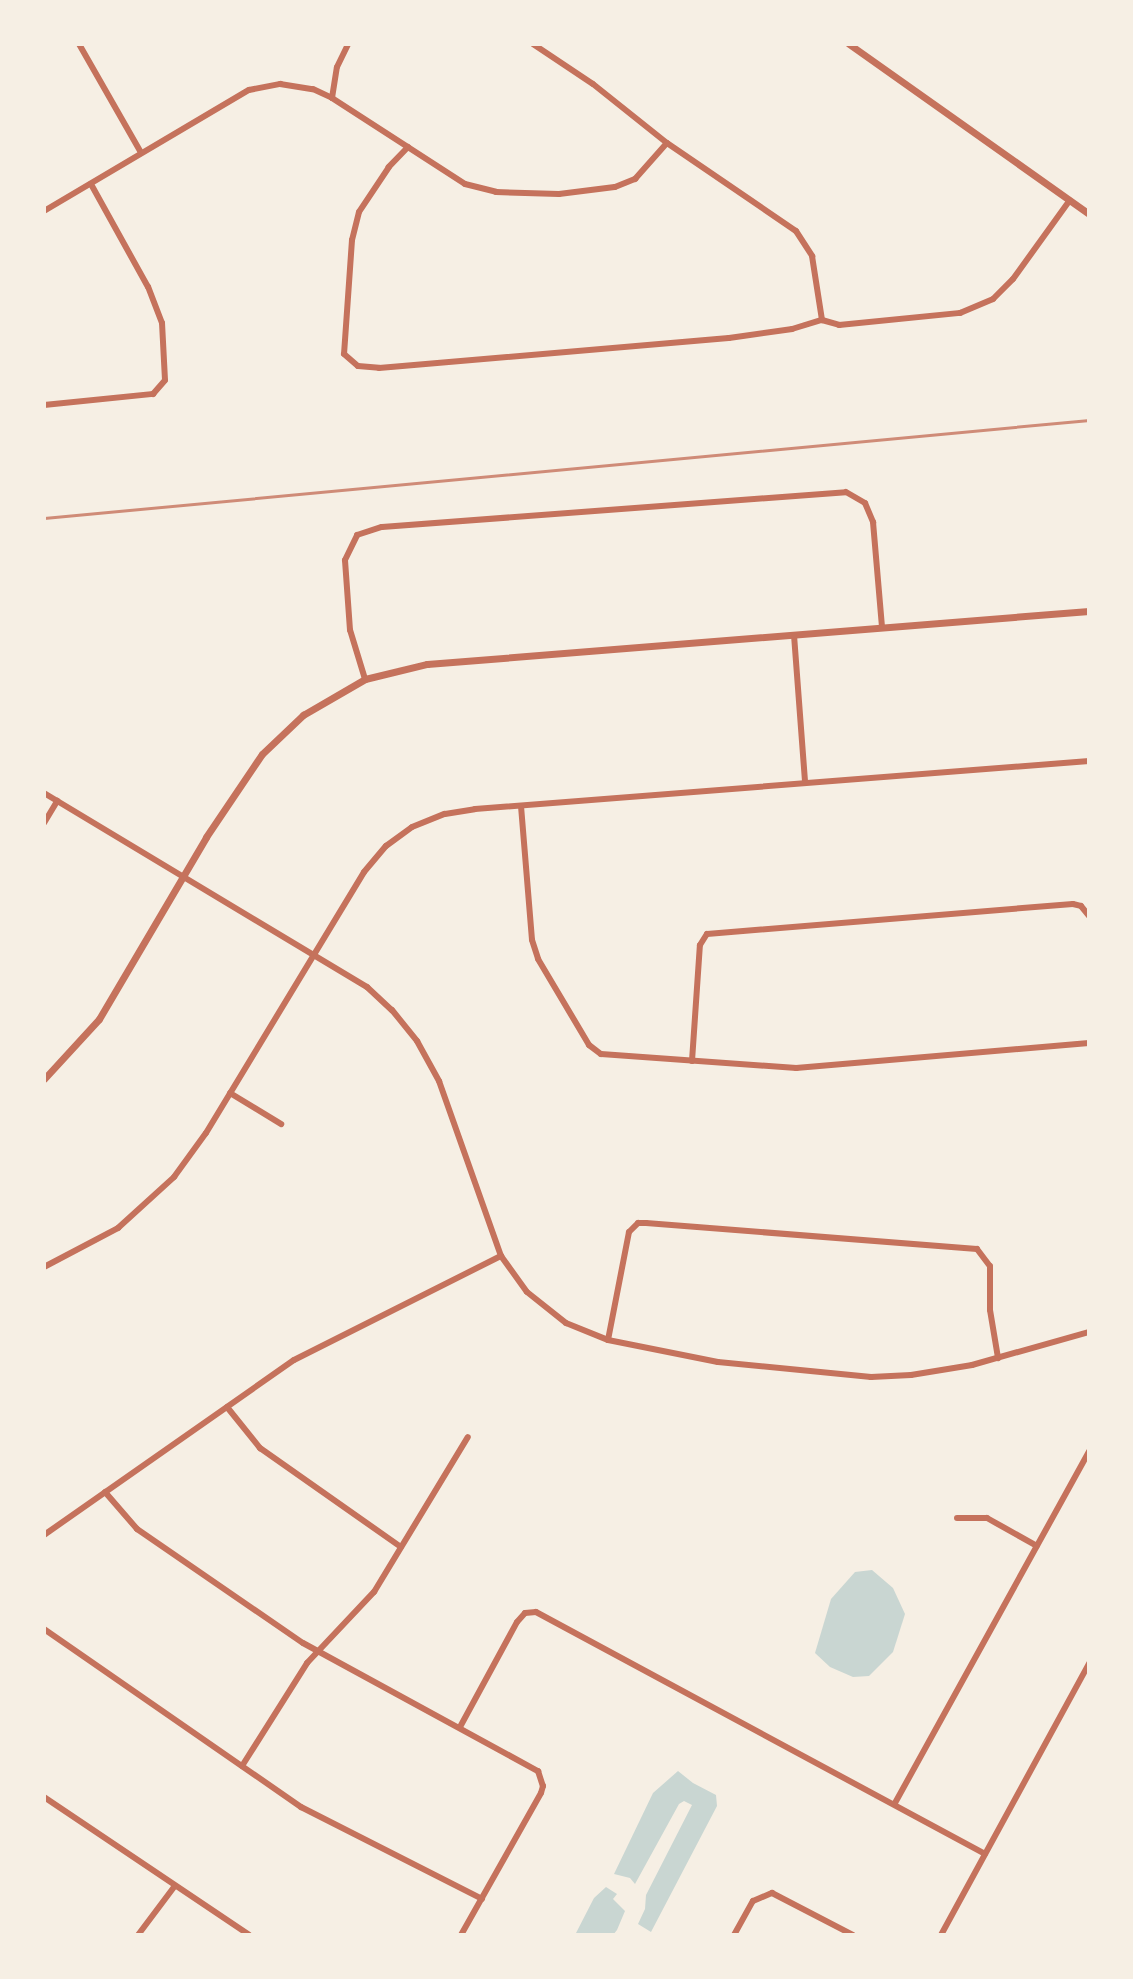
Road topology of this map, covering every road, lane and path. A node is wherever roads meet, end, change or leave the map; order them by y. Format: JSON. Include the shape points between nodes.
{"nodes":[{"id":1,"x":79,"y":44,"type":"edge"},
{"id":2,"x":348,"y":44,"type":"edge"},
{"id":3,"x":533,"y":44,"type":"edge"},
{"id":4,"x":849,"y":44,"type":"edge"},
{"id":5,"x":332,"y":98,"type":"junction"},
{"id":6,"x":667,"y":143,"type":"junction"},
{"id":7,"x":408,"y":147,"type":"junction"},
{"id":8,"x":140,"y":151,"type":"junction"},
{"id":9,"x":91,"y":184,"type":"junction"},
{"id":10,"x":1070,"y":200,"type":"junction"},
{"id":11,"x":44,"y":211,"type":"edge"},
{"id":12,"x":1089,"y":214,"type":"edge"},
{"id":13,"x":822,"y":320,"type":"junction"},
{"id":14,"x":44,"y":405,"type":"edge"},
{"id":15,"x":1089,"y":611,"type":"edge"},
{"id":16,"x":882,"y":628,"type":"junction"},
{"id":17,"x":794,"y":635,"type":"junction"},
{"id":18,"x":365,"y":679,"type":"junction"},
{"id":19,"x":1089,"y":761,"type":"edge"},
{"id":20,"x":805,"y":783,"type":"junction"},
{"id":21,"x":44,"y":793,"type":"edge"},
{"id":22,"x":57,"y":801,"type":"junction"},
{"id":23,"x":521,"y":806,"type":"junction"},
{"id":24,"x":44,"y":823,"type":"edge"},
{"id":25,"x":183,"y":876,"type":"junction"},
{"id":26,"x":1089,"y":916,"type":"edge"},
{"id":27,"x":313,"y":955,"type":"junction"},
{"id":28,"x":1089,"y":1043,"type":"edge"},
{"id":29,"x":692,"y":1061,"type":"junction"},
{"id":30,"x":44,"y":1079,"type":"edge"},
{"id":31,"x":230,"y":1093,"type":"junction"},
{"id":32,"x":281,"y":1124,"type":"dead end"},
{"id":33,"x":501,"y":1256,"type":"junction"},
{"id":34,"x":44,"y":1267,"type":"edge"},
{"id":35,"x":1089,"y":1332,"type":"edge"},
{"id":36,"x":608,"y":1340,"type":"junction"},
{"id":37,"x":998,"y":1358,"type":"junction"},
{"id":38,"x":227,"y":1407,"type":"junction"},
{"id":39,"x":468,"y":1437,"type":"dead end"},
{"id":40,"x":1089,"y":1451,"type":"edge"},
{"id":41,"x":105,"y":1492,"type":"junction"},
{"id":42,"x":957,"y":1518,"type":"dead end"},
{"id":43,"x":44,"y":1535,"type":"edge"},
{"id":44,"x":1037,"y":1546,"type":"junction"},
{"id":45,"x":401,"y":1547,"type":"junction"},
{"id":46,"x":44,"y":1629,"type":"edge"},
{"id":47,"x":319,"y":1651,"type":"junction"},
{"id":48,"x":1089,"y":1663,"type":"edge"},
{"id":49,"x":460,"y":1727,"type":"junction"},
{"id":50,"x":242,"y":1766,"type":"junction"},
{"id":51,"x":44,"y":1797,"type":"edge"},
{"id":52,"x":895,"y":1803,"type":"junction"},
{"id":53,"x":985,"y":1854,"type":"junction"},
{"id":54,"x":174,"y":1887,"type":"junction"},
{"id":55,"x":482,"y":1899,"type":"junction"},
{"id":56,"x":138,"y":1935,"type":"edge"},
{"id":57,"x":249,"y":1935,"type":"edge"},
{"id":58,"x":461,"y":1935,"type":"edge"},
{"id":59,"x":734,"y":1935,"type":"edge"},
{"id":60,"x":853,"y":1935,"type":"edge"},
{"id":61,"x":941,"y":1935,"type":"edge"}],
"edges":[{"from":1,"to":8,"type":"street"},
{"from":2,"to":5,"type":"street","via":[[337,67]]},
{"from":3,"to":6,"type":"street"},
{"from":4,"to":10,"type":"street"},
{"from":5,"to":7,"type":"street"},
{"from":5,"to":8,"type":"street","via":[[280,84],[249,90]]},
{"from":6,"to":7,"type":"street","via":[[635,179],[559,194],[496,192],[465,184]]},
{"from":6,"to":13,"type":"street","via":[[796,231],[812,256]]},
{"from":7,"to":13,"type":"street","via":[[359,212],[352,240],[344,354],[358,366],[729,338]]},
{"from":8,"to":9,"type":"street"},
{"from":9,"to":11,"type":"street"},
{"from":9,"to":14,"type":"street","via":[[162,323],[165,380],[153,394],[130,399]]},
{"from":10,"to":12,"type":"street"},
{"from":10,"to":13,"type":"street","via":[[993,299],[960,313],[839,325]]},
{"from":15,"to":16,"type":"street"},
{"from":16,"to":17,"type":"street"},
{"from":16,"to":18,"type":"street","via":[[873,522],[865,503],[846,492],[382,527],[357,535],[345,560],[350,630]]},
{"from":17,"to":18,"type":"street","via":[[427,664]]},
{"from":17,"to":20,"type":"street"},
{"from":18,"to":25,"type":"street","via":[[314,708],[270,746]]},
{"from":19,"to":20,"type":"street"},
{"from":20,"to":23,"type":"street"},
{"from":21,"to":22,"type":"street"},
{"from":22,"to":24,"type":"street"},
{"from":22,"to":25,"type":"street"},
{"from":23,"to":27,"type":"street","via":[[445,814],[397,837],[373,859]]},
{"from":23,"to":29,"type":"street","via":[[532,940],[543,970],[589,1045],[601,1054]]},
{"from":25,"to":27,"type":"street"},
{"from":25,"to":30,"type":"street","via":[[99,1019]]},
{"from":26,"to":29,"type":"street","via":[[1073,904],[707,934],[700,945]]},
{"from":27,"to":31,"type":"street"},
{"from":27,"to":33,"type":"street","via":[[375,993],[417,1041],[439,1081]]},
{"from":28,"to":29,"type":"street","via":[[796,1068]]},
{"from":31,"to":32,"type":"street"},
{"from":31,"to":34,"type":"street","via":[[186,1162],[148,1204],[98,1241]]},
{"from":33,"to":36,"type":"street","via":[[544,1307],[566,1323]]},
{"from":33,"to":38,"type":"street","via":[[311,1350]]},
{"from":35,"to":37,"type":"street"},
{"from":36,"to":37,"type":"street","via":[[745,1367],[858,1376],[911,1375]]},
{"from":36,"to":37,"type":"street","via":[[629,1232],[646,1223],[977,1249],[990,1266]]},
{"from":38,"to":41,"type":"street"},
{"from":38,"to":45,"type":"street","via":[[260,1448]]},
{"from":39,"to":45,"type":"street"},
{"from":40,"to":44,"type":"street"},
{"from":41,"to":43,"type":"street"},
{"from":41,"to":47,"type":"street","via":[[137,1529]]},
{"from":42,"to":44,"type":"street","via":[[987,1518]]},
{"from":44,"to":52,"type":"street"},
{"from":45,"to":47,"type":"street","via":[[366,1604]]},
{"from":46,"to":50,"type":"street"},
{"from":47,"to":49,"type":"street"},
{"from":47,"to":50,"type":"street"},
{"from":48,"to":53,"type":"street"},
{"from":49,"to":52,"type":"street","via":[[517,1622],[525,1613],[536,1612]]},
{"from":49,"to":55,"type":"street","via":[[532,1766],[543,1786]]},
{"from":50,"to":55,"type":"street","via":[[312,1813]]},
{"from":51,"to":54,"type":"street"},
{"from":52,"to":53,"type":"street"},
{"from":53,"to":61,"type":"street"},
{"from":54,"to":56,"type":"street"},
{"from":54,"to":57,"type":"street"},
{"from":55,"to":58,"type":"street"},
{"from":59,"to":60,"type":"street","via":[[753,1901],[772,1893]]}]}
